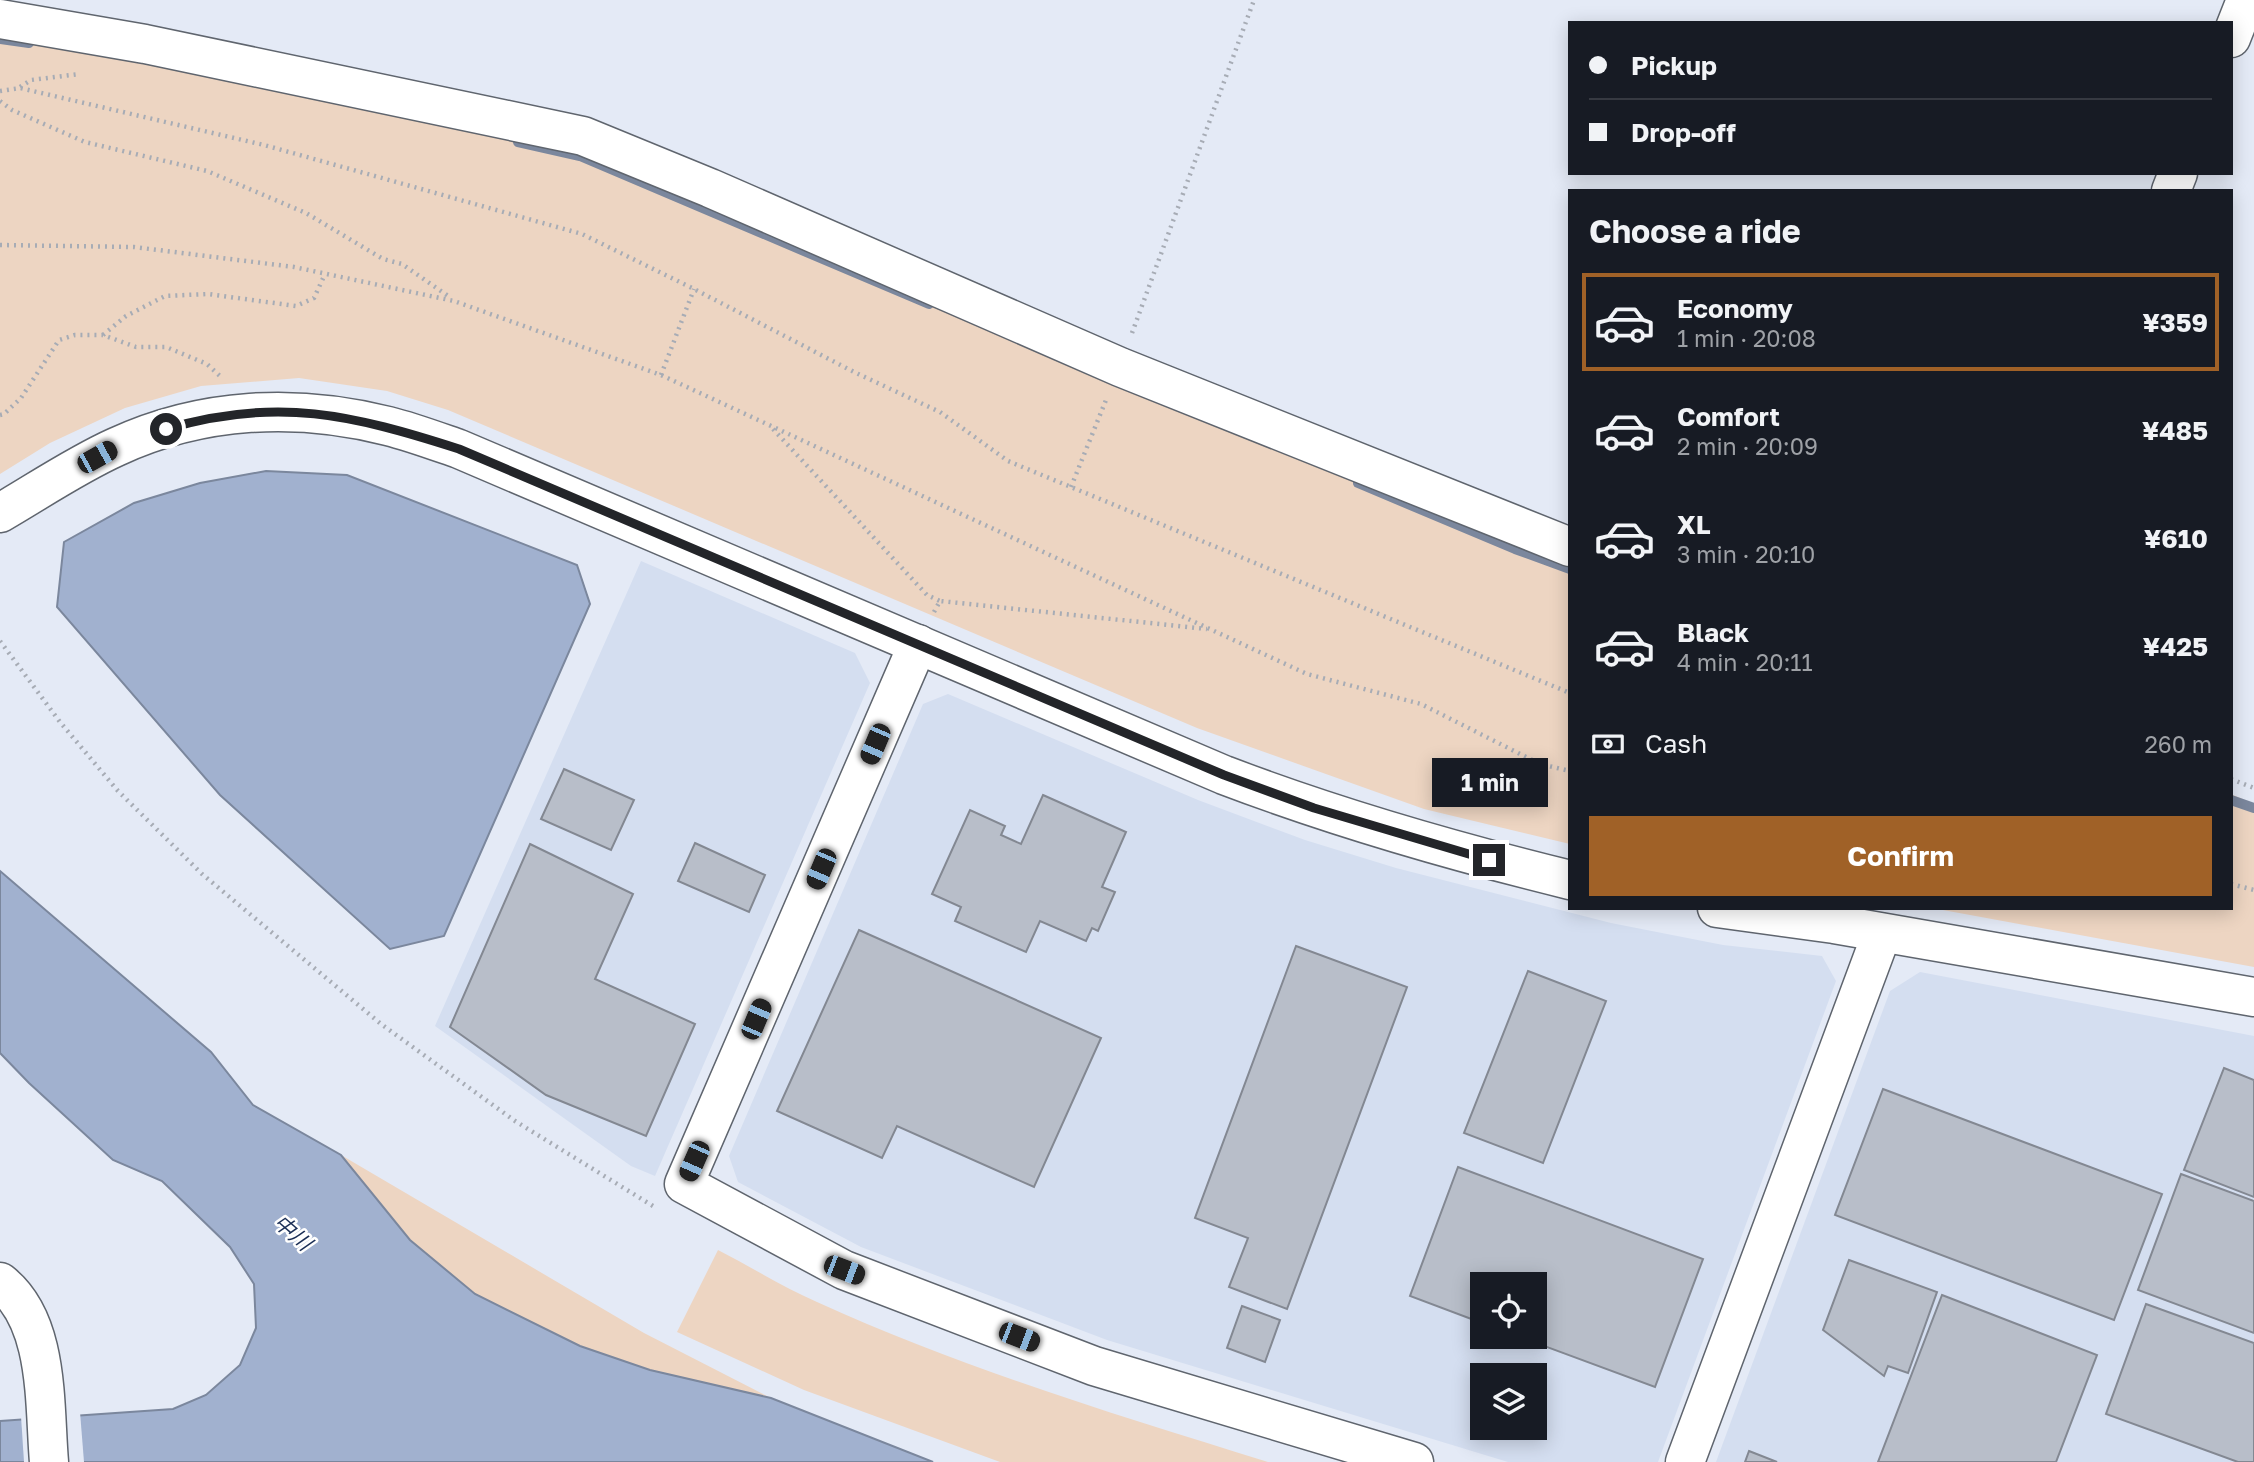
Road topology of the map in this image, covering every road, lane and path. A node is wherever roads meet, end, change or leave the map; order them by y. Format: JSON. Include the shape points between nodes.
{"nodes":[{"id":1,"x":1254,"y":0,"type":"edge"},
{"id":2,"x":2246,"y":0,"type":"edge"},
{"id":3,"x":0,"y":19,"type":"edge"},
{"id":4,"x":2233,"y":33,"type":"edge"},
{"id":5,"x":0,"y":91,"type":"edge"},
{"id":6,"x":0,"y":101,"type":"edge"},
{"id":7,"x":0,"y":245,"type":"edge"},
{"id":8,"x":325,"y":274,"type":"junction"},
{"id":9,"x":694,"y":289,"type":"junction"},
{"id":10,"x":454,"y":300,"type":"junction"},
{"id":11,"x":103,"y":335,"type":"junction"},
{"id":12,"x":1120,"y":367,"type":"junction"},
{"id":13,"x":661,"y":375,"type":"junction"},
{"id":14,"x":225,"y":381,"type":"dead end"},
{"id":15,"x":0,"y":415,"type":"edge"},
{"id":16,"x":770,"y":426,"type":"junction"},
{"id":17,"x":1071,"y":487,"type":"junction"},
{"id":18,"x":0,"y":513,"type":"edge"},
{"id":19,"x":1568,"y":546,"type":"edge"},
{"id":20,"x":940,"y":601,"type":"junction"},
{"id":21,"x":1212,"y":630,"type":"junction"},
{"id":22,"x":923,"y":633,"type":"junction"},
{"id":23,"x":0,"y":641,"type":"edge"},
{"id":24,"x":1568,"y":692,"type":"edge"},
{"id":25,"x":1568,"y":771,"type":"edge"},
{"id":26,"x":2233,"y":780,"type":"edge"},
{"id":27,"x":2254,"y":788,"type":"edge"},
{"id":28,"x":1568,"y":880,"type":"edge"},
{"id":29,"x":2233,"y":885,"type":"edge"},
{"id":30,"x":2254,"y":890,"type":"edge"},
{"id":31,"x":1732,"y":910,"type":"edge"},
{"id":32,"x":1887,"y":921,"type":"edge"},
{"id":33,"x":2254,"y":998,"type":"edge"},
{"id":34,"x":660,"y":1210,"type":"dead end"},
{"id":35,"x":0,"y":1283,"type":"edge"},
{"id":36,"x":49,"y":1462,"type":"edge"},
{"id":37,"x":1414,"y":1462,"type":"edge"},
{"id":38,"x":1685,"y":1462,"type":"edge"}],
"edges":[{"from":1,"to":12,"type":"path"},
{"from":2,"to":4,"type":"street"},
{"from":3,"to":12,"type":"street","via":[[145,44],[583,136]]},
{"from":5,"to":9,"type":"path","via":[[20,88],[264,145],[582,234]]},
{"from":6,"to":10,"type":"path","via":[[85,142],[207,170],[294,208],[383,259],[402,264]]},
{"from":7,"to":8,"type":"path","via":[[134,247]]},
{"from":8,"to":10,"type":"path"},
{"from":8,"to":11,"type":"path","via":[[314,298],[296,306],[208,294],[164,296],[126,316]]},
{"from":9,"to":13,"type":"path"},
{"from":9,"to":17,"type":"path","via":[[940,412],[1008,461]]},
{"from":10,"to":13,"type":"path"},
{"from":11,"to":14,"type":"path","via":[[136,346],[166,346],[207,364]]},
{"from":11,"to":15,"type":"path","via":[[59,340],[21,398]]},
{"from":12,"to":17,"type":"path"},
{"from":12,"to":19,"type":"street"},
{"from":13,"to":16,"type":"path"},
{"from":16,"to":20,"type":"path","via":[[927,595]]},
{"from":16,"to":21,"type":"path"},
{"from":17,"to":24,"type":"path"},
{"from":18,"to":22,"type":"street","via":[[117,446],[202,418],[249,412],[335,416],[388,426],[459,449]]},
{"from":20,"to":21,"type":"path"},
{"from":20,"to":22,"type":"path"},
{"from":21,"to":25,"type":"path","via":[[1307,674],[1421,704],[1540,764]]},
{"from":22,"to":28,"type":"street","via":[[1224,775],[1462,853]]},
{"from":22,"to":37,"type":"street","via":[[684,1184],[844,1270],[1082,1361]]},
{"from":23,"to":34,"type":"path","via":[[118,791],[202,874],[392,1032],[515,1121]]},
{"from":26,"to":27,"type":"path"},
{"from":29,"to":30,"type":"path"},
{"from":31,"to":32,"type":"street","via":[[1834,924]]},
{"from":32,"to":33,"type":"street","via":[[2042,959]]},
{"from":32,"to":38,"type":"street"},
{"from":35,"to":36,"type":"street","via":[[26,1311],[40,1354]]}]}
